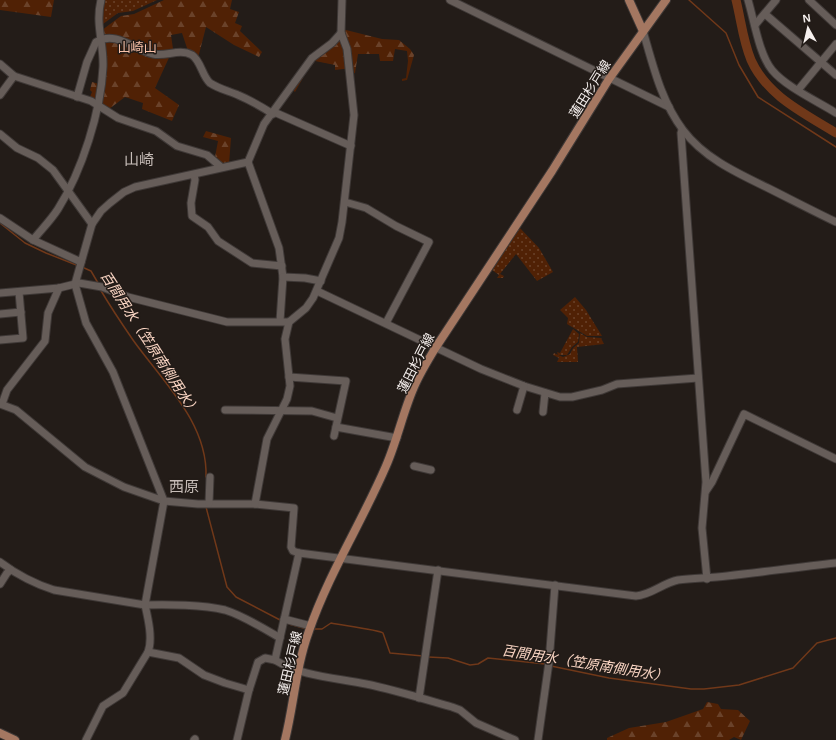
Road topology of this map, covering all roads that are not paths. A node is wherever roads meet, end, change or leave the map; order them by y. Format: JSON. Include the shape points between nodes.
{"nodes":[{"id":1,"x":101,"y":0,"type":"edge"},
{"id":2,"x":342,"y":0,"type":"edge"},
{"id":3,"x":450,"y":0,"type":"edge"},
{"id":4,"x":629,"y":0,"type":"edge"},
{"id":5,"x":666,"y":0,"type":"edge"},
{"id":6,"x":748,"y":0,"type":"edge"},
{"id":7,"x":776,"y":0,"type":"edge"},
{"id":8,"x":809,"y":0,"type":"edge"},
{"id":9,"x":765,"y":14,"type":"junction"},
{"id":10,"x":755,"y":25,"type":"junction"},
{"id":11,"x":836,"y":25,"type":"edge"},
{"id":12,"x":643,"y":32,"type":"junction"},
{"id":13,"x":341,"y":33,"type":"junction"},
{"id":14,"x":100,"y":39,"type":"junction"},
{"id":15,"x":836,"y":44,"type":"edge"},
{"id":16,"x":822,"y":62,"type":"junction"},
{"id":17,"x":0,"y":64,"type":"edge"},
{"id":18,"x":836,"y":75,"type":"edge"},
{"id":19,"x":14,"y":76,"type":"junction"},
{"id":20,"x":609,"y":79,"type":"junction"},
{"id":21,"x":798,"y":90,"type":"junction"},
{"id":22,"x":0,"y":95,"type":"edge"},
{"id":23,"x":77,"y":97,"type":"junction"},
{"id":24,"x":97,"y":104,"type":"junction"},
{"id":25,"x":669,"y":107,"type":"junction"},
{"id":26,"x":274,"y":113,"type":"junction"},
{"id":27,"x":836,"y":113,"type":"edge"},
{"id":28,"x":682,"y":130,"type":"junction"},
{"id":29,"x":0,"y":134,"type":"edge"},
{"id":30,"x":351,"y":146,"type":"junction"},
{"id":31,"x":248,"y":162,"type":"junction"},
{"id":32,"x":221,"y":166,"type":"junction"},
{"id":33,"x":194,"y":175,"type":"junction"},
{"id":34,"x":68,"y":189,"type":"junction"},
{"id":35,"x":345,"y":202,"type":"junction"},
{"id":36,"x":0,"y":218,"type":"edge"},
{"id":37,"x":836,"y":222,"type":"edge"},
{"id":38,"x":92,"y":224,"type":"junction"},
{"id":39,"x":33,"y":240,"type":"junction"},
{"id":40,"x":81,"y":262,"type":"junction"},
{"id":41,"x":282,"y":266,"type":"junction"},
{"id":42,"x":283,"y":277,"type":"junction"},
{"id":43,"x":321,"y":281,"type":"junction"},
{"id":44,"x":75,"y":284,"type":"junction"},
{"id":45,"x":59,"y":288,"type":"junction"},
{"id":46,"x":317,"y":291,"type":"junction"},
{"id":47,"x":19,"y":292,"type":"junction"},
{"id":48,"x":0,"y":294,"type":"edge"},
{"id":49,"x":21,"y":312,"type":"junction"},
{"id":50,"x":0,"y":314,"type":"edge"},
{"id":51,"x":280,"y":321,"type":"junction"},
{"id":52,"x":289,"y":322,"type":"junction"},
{"id":53,"x":386,"y":323,"type":"junction"},
{"id":54,"x":0,"y":340,"type":"edge"},
{"id":55,"x":436,"y":347,"type":"junction"},
{"id":56,"x":289,"y":377,"type":"junction"},
{"id":57,"x":698,"y":378,"type":"junction"},
{"id":58,"x":524,"y":386,"type":"junction"},
{"id":59,"x":545,"y":393,"type":"junction"},
{"id":60,"x":1,"y":404,"type":"edge"},
{"id":61,"x":225,"y":410,"type":"dead end"},
{"id":62,"x":517,"y":410,"type":"dead end"},
{"id":63,"x":281,"y":411,"type":"junction"},
{"id":64,"x":543,"y":412,"type":"dead end"},
{"id":65,"x":337,"y":418,"type":"junction"},
{"id":66,"x":336,"y":427,"type":"junction"},
{"id":67,"x":334,"y":436,"type":"dead end"},
{"id":68,"x":397,"y":438,"type":"junction"},
{"id":69,"x":836,"y":459,"type":"edge"},
{"id":70,"x":414,"y":466,"type":"dead end"},
{"id":71,"x":431,"y":470,"type":"dead end"},
{"id":72,"x":210,"y":477,"type":"dead end"},
{"id":73,"x":706,"y":491,"type":"junction"},
{"id":74,"x":164,"y":501,"type":"junction"},
{"id":75,"x":209,"y":503,"type":"junction"},
{"id":76,"x":255,"y":504,"type":"junction"},
{"id":77,"x":299,"y":553,"type":"junction"},
{"id":78,"x":340,"y":557,"type":"junction"},
{"id":79,"x":0,"y":562,"type":"edge"},
{"id":80,"x":836,"y":563,"type":"edge"},
{"id":81,"x":11,"y":570,"type":"junction"},
{"id":82,"x":438,"y":570,"type":"junction"},
{"id":83,"x":707,"y":579,"type":"junction"},
{"id":84,"x":0,"y":584,"type":"edge"},
{"id":85,"x":556,"y":586,"type":"junction"},
{"id":86,"x":145,"y":606,"type":"junction"},
{"id":87,"x":284,"y":619,"type":"junction"},
{"id":88,"x":310,"y":626,"type":"junction"},
{"id":89,"x":280,"y":638,"type":"junction"},
{"id":90,"x":148,"y":652,"type":"junction"},
{"id":91,"x":275,"y":660,"type":"junction"},
{"id":92,"x":298,"y":670,"type":"junction"},
{"id":93,"x":249,"y":690,"type":"junction"},
{"id":94,"x":418,"y":698,"type":"junction"},
{"id":95,"x":1,"y":734,"type":"edge"},
{"id":96,"x":15,"y":740,"type":"edge"},
{"id":97,"x":86,"y":740,"type":"edge"},
{"id":98,"x":237,"y":740,"type":"edge"},
{"id":99,"x":285,"y":740,"type":"edge"},
{"id":100,"x":515,"y":740,"type":"edge"},
{"id":101,"x":538,"y":740,"type":"edge"}],
"edges":[{"from":1,"to":14,"type":"street","via":[[98,19]]},
{"from":2,"to":13,"type":"street"},
{"from":3,"to":20,"type":"street"},
{"from":4,"to":12,"type":"main road"},
{"from":5,"to":12,"type":"main road","name":"蓮田杉戸線"},
{"from":6,"to":10,"type":"street"},
{"from":7,"to":9,"type":"street"},
{"from":8,"to":11,"type":"street"},
{"from":9,"to":10,"type":"street"},
{"from":9,"to":16,"type":"street"},
{"from":10,"to":21,"type":"street","via":[[771,69]]},
{"from":12,"to":20,"type":"main road","name":"蓮田杉戸線"},
{"from":12,"to":25,"type":"street","via":[[654,71]]},
{"from":13,"to":26,"type":"street","via":[[312,58]]},
{"from":13,"to":30,"type":"street","via":[[347,49],[351,74],[354,115]]},
{"from":14,"to":23,"type":"street","via":[[96,42],[88,62]]},
{"from":14,"to":24,"type":"street","via":[[103,64]]},
{"from":14,"to":26,"type":"street","via":[[123,40],[156,55],[178,52],[192,56],[199,63],[209,82]]},
{"from":15,"to":16,"type":"street"},
{"from":16,"to":18,"type":"street"},
{"from":16,"to":21,"type":"street"},
{"from":17,"to":19,"type":"street"},
{"from":19,"to":22,"type":"street"},
{"from":19,"to":23,"type":"street"},
{"from":20,"to":25,"type":"street"},
{"from":20,"to":55,"type":"main road","name":"蓮田杉戸線","via":[[552,171]]},
{"from":21,"to":27,"type":"street"},
{"from":23,"to":24,"type":"street"},
{"from":24,"to":32,"type":"street","via":[[118,118],[156,131],[177,146],[207,155]]},
{"from":24,"to":34,"type":"street","via":[[86,147]]},
{"from":25,"to":28,"type":"street"},
{"from":26,"to":30,"type":"street"},
{"from":26,"to":31,"type":"street","via":[[264,124]]},
{"from":28,"to":37,"type":"street","via":[[710,157]]},
{"from":28,"to":57,"type":"street","via":[[680,133]]},
{"from":29,"to":34,"type":"street","via":[[17,148],[38,158],[53,170]]},
{"from":30,"to":35,"type":"street"},
{"from":31,"to":32,"type":"street"},
{"from":31,"to":41,"type":"street","via":[[279,248]]},
{"from":32,"to":33,"type":"street"},
{"from":33,"to":38,"type":"street","via":[[135,187],[124,192],[101,211]]},
{"from":33,"to":41,"type":"street","via":[[192,216],[208,227],[218,241],[252,263]]},
{"from":34,"to":38,"type":"street"},
{"from":34,"to":39,"type":"street","via":[[56,211]]},
{"from":35,"to":43,"type":"street","via":[[338,238]]},
{"from":35,"to":53,"type":"street","via":[[377,213],[396,226],[429,242]]},
{"from":36,"to":39,"type":"street"},
{"from":38,"to":40,"type":"street"},
{"from":39,"to":40,"type":"street"},
{"from":40,"to":44,"type":"street"},
{"from":41,"to":42,"type":"street"},
{"from":42,"to":43,"type":"street"},
{"from":42,"to":51,"type":"street"},
{"from":43,"to":46,"type":"street"},
{"from":44,"to":45,"type":"street"},
{"from":44,"to":51,"type":"street","via":[[102,287],[128,297],[226,322]]},
{"from":44,"to":74,"type":"street","via":[[86,323],[113,372]]},
{"from":45,"to":47,"type":"street"},
{"from":45,"to":60,"type":"street","via":[[48,313],[45,341],[7,390]]},
{"from":46,"to":52,"type":"street","via":[[306,308]]},
{"from":46,"to":53,"type":"street"},
{"from":47,"to":48,"type":"street"},
{"from":47,"to":49,"type":"street"},
{"from":49,"to":50,"type":"street"},
{"from":49,"to":54,"type":"street","via":[[23,338]]},
{"from":51,"to":52,"type":"street"},
{"from":52,"to":56,"type":"street","via":[[285,339]]},
{"from":53,"to":55,"type":"street"},
{"from":55,"to":58,"type":"street"},
{"from":55,"to":68,"type":"main road","name":"蓮田杉戸線","via":[[414,388]]},
{"from":56,"to":63,"type":"street","via":[[287,399]]},
{"from":56,"to":65,"type":"street","via":[[346,381]]},
{"from":57,"to":59,"type":"street","via":[[617,384],[572,397]]},
{"from":57,"to":73,"type":"street"},
{"from":58,"to":59,"type":"street"},
{"from":58,"to":62,"type":"street"},
{"from":59,"to":64,"type":"street"},
{"from":60,"to":74,"type":"street","via":[[26,416],[53,442],[85,467],[124,487]]},
{"from":61,"to":63,"type":"street"},
{"from":63,"to":65,"type":"street","via":[[312,411]]},
{"from":63,"to":76,"type":"street","via":[[267,439]]},
{"from":65,"to":66,"type":"street"},
{"from":66,"to":67,"type":"street"},
{"from":66,"to":68,"type":"street"},
{"from":68,"to":78,"type":"main road","name":"蓮田杉戸線","via":[[385,468]]},
{"from":69,"to":73,"type":"street","via":[[744,414]]},
{"from":70,"to":71,"type":"street"},
{"from":72,"to":75,"type":"street"},
{"from":73,"to":83,"type":"street","via":[[702,528]]},
{"from":74,"to":75,"type":"street"},
{"from":74,"to":86,"type":"street"},
{"from":75,"to":76,"type":"street"},
{"from":76,"to":77,"type":"street","via":[[294,508],[291,546],[293,551]]},
{"from":77,"to":78,"type":"street"},
{"from":77,"to":87,"type":"street"},
{"from":78,"to":82,"type":"street"},
{"from":78,"to":88,"type":"main road","name":"蓮田杉戸線"},
{"from":79,"to":81,"type":"street"},
{"from":80,"to":83,"type":"street"},
{"from":81,"to":84,"type":"street","via":[[6,573]]},
{"from":81,"to":86,"type":"street","via":[[54,590]]},
{"from":82,"to":85,"type":"street"},
{"from":82,"to":94,"type":"street"},
{"from":83,"to":85,"type":"street","via":[[666,583],[645,595]]},
{"from":85,"to":101,"type":"street"},
{"from":86,"to":89,"type":"street","via":[[224,610]]},
{"from":86,"to":90,"type":"street","via":[[149,631]]},
{"from":87,"to":88,"type":"street"},
{"from":87,"to":89,"type":"street"},
{"from":88,"to":92,"type":"main road","name":"蓮田杉戸線"},
{"from":89,"to":91,"type":"street"},
{"from":90,"to":93,"type":"street","via":[[179,658],[204,675]]},
{"from":90,"to":97,"type":"street","via":[[123,693],[103,706]]},
{"from":91,"to":92,"type":"street","via":[[286,667]]},
{"from":91,"to":93,"type":"street","via":[[265,658],[258,662]]},
{"from":92,"to":94,"type":"street"},
{"from":92,"to":99,"type":"main road","name":"蓮田杉戸線"},
{"from":93,"to":98,"type":"street"},
{"from":94,"to":100,"type":"street","via":[[452,707],[476,723]]},
{"from":95,"to":96,"type":"main road"}]}
